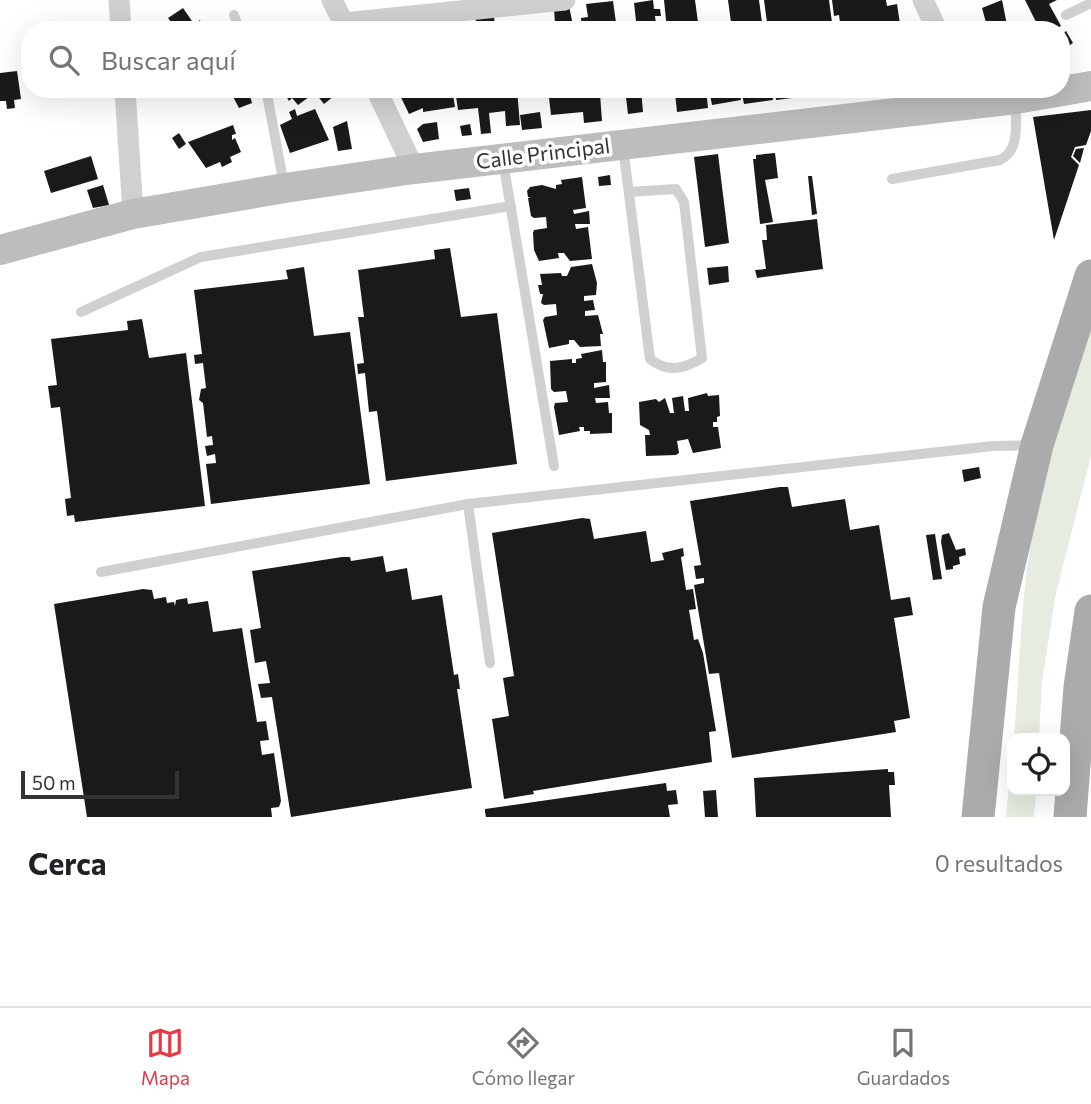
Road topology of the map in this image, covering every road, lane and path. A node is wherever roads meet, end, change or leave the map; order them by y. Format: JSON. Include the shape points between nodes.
{"nodes":[{"id":1,"x":119,"y":0,"type":"edge"},
{"id":2,"x":332,"y":0,"type":"edge"},
{"id":3,"x":565,"y":0,"type":"edge"},
{"id":4,"x":923,"y":0,"type":"edge"},
{"id":5,"x":1091,"y":3,"type":"edge"},
{"id":6,"x":463,"y":6,"type":"edge"},
{"id":7,"x":234,"y":15,"type":"dead end"},
{"id":8,"x":1066,"y":15,"type":"dead end"},
{"id":9,"x":120,"y":21,"type":"edge"},
{"id":10,"x":236,"y":21,"type":"edge"},
{"id":11,"x":342,"y":21,"type":"edge"},
{"id":12,"x":374,"y":21,"type":"edge"},
{"id":13,"x":933,"y":21,"type":"edge"},
{"id":14,"x":1091,"y":86,"type":"edge"},
{"id":15,"x":1070,"y":90,"type":"edge"},
{"id":16,"x":126,"y":98,"type":"edge"},
{"id":17,"x":268,"y":98,"type":"edge"},
{"id":18,"x":380,"y":98,"type":"edge"},
{"id":19,"x":954,"y":98,"type":"edge"},
{"id":20,"x":1000,"y":98,"type":"edge"},
{"id":21,"x":1022,"y":98,"type":"edge"},
{"id":22,"x":1016,"y":99,"type":"junction"},
{"id":23,"x":622,"y":144,"type":"junction"},
{"id":24,"x":503,"y":158,"type":"junction"},
{"id":25,"x":414,"y":169,"type":"junction"},
{"id":26,"x":892,"y":179,"type":"dead end"},
{"id":27,"x":285,"y":188,"type":"junction"},
{"id":28,"x":629,"y":192,"type":"junction"},
{"id":29,"x":511,"y":206,"type":"junction"},
{"id":30,"x":132,"y":214,"type":"junction"},
{"id":31,"x":0,"y":250,"type":"edge"},
{"id":32,"x":1091,"y":276,"type":"edge"},
{"id":33,"x":81,"y":312,"type":"dead end"},
{"id":34,"x":1037,"y":445,"type":"junction"},
{"id":35,"x":554,"y":467,"type":"dead end"},
{"id":36,"x":468,"y":504,"type":"junction"},
{"id":37,"x":101,"y":572,"type":"dead end"},
{"id":38,"x":1091,"y":611,"type":"edge"},
{"id":39,"x":1088,"y":648,"type":"edge"},
{"id":40,"x":490,"y":663,"type":"dead end"},
{"id":41,"x":1085,"y":686,"type":"edge"},
{"id":42,"x":978,"y":817,"type":"edge"},
{"id":43,"x":1070,"y":817,"type":"edge"}],
"edges":[{"from":1,"to":9,"type":"street"},
{"from":2,"to":11,"type":"street"},
{"from":3,"to":6,"type":"street"},
{"from":4,"to":13,"type":"street"},
{"from":5,"to":8,"type":"lane"},
{"from":6,"to":12,"type":"street"},
{"from":7,"to":10,"type":"lane"},
{"from":14,"to":15,"type":"street","name":"Calle Principal"},
{"from":16,"to":30,"type":"street"},
{"from":17,"to":27,"type":"lane"},
{"from":18,"to":25,"type":"street"},
{"from":19,"to":23,"type":"street","name":"Calle Principal"},
{"from":20,"to":22,"type":"street","name":"Calle Principal"},
{"from":21,"to":22,"type":"street","name":"Calle Principal"},
{"from":22,"to":26,"type":"lane","via":[[1010,156]]},
{"from":23,"to":24,"type":"street","name":"Calle Principal"},
{"from":23,"to":28,"type":"lane"},
{"from":24,"to":25,"type":"street","name":"Calle Principal"},
{"from":24,"to":29,"type":"lane"},
{"from":25,"to":27,"type":"street","name":"Calle Principal"},
{"from":27,"to":30,"type":"street","name":"Calle Principal"},
{"from":28,"to":28,"type":"lane","via":[[650,359],[662,368],[685,368],[702,358],[684,202],[676,189]]},
{"from":29,"to":33,"type":"lane","via":[[201,257]]},
{"from":29,"to":35,"type":"lane"},
{"from":30,"to":31,"type":"street","name":"Calle Principal"},
{"from":32,"to":34,"type":"main road"},
{"from":34,"to":36,"type":"lane","via":[[993,446]]},
{"from":34,"to":42,"type":"main road","via":[[999,607]]},
{"from":36,"to":37,"type":"lane"},
{"from":36,"to":40,"type":"lane"},
{"from":38,"to":39,"type":"main road"},
{"from":39,"to":41,"type":"main road"},
{"from":41,"to":43,"type":"main road"}]}
